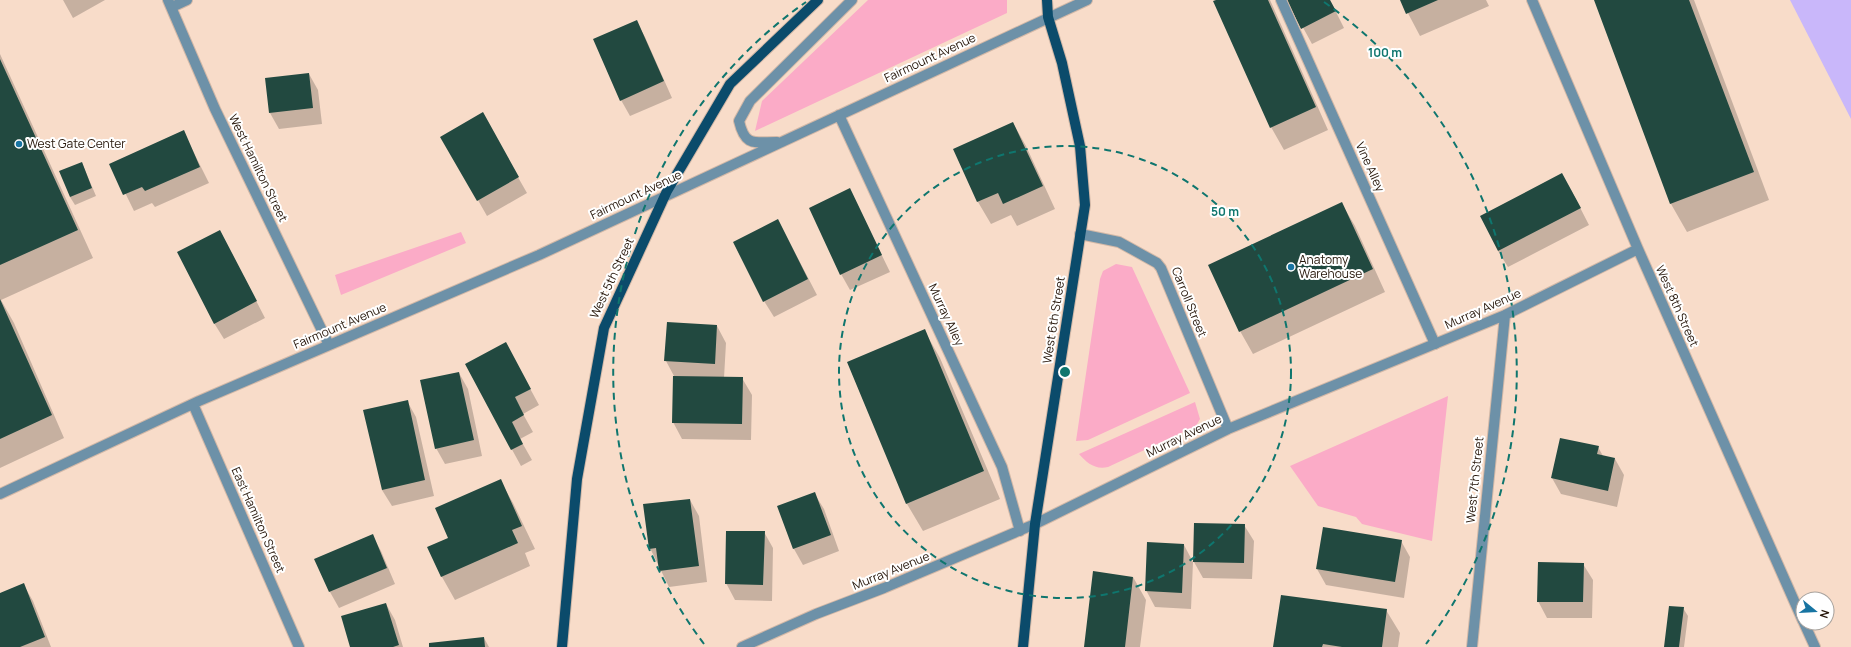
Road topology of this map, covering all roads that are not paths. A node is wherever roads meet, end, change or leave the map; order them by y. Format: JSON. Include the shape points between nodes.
{"nodes":[{"id":1,"x":187,"y":0,"type":"edge"},
{"id":2,"x":818,"y":0,"type":"edge"},
{"id":3,"x":852,"y":0,"type":"edge"},
{"id":4,"x":1047,"y":0,"type":"edge"},
{"id":5,"x":1087,"y":0,"type":"edge"},
{"id":6,"x":1281,"y":0,"type":"edge"},
{"id":7,"x":1532,"y":0,"type":"edge"},
{"id":8,"x":170,"y":3,"type":"edge"},
{"id":9,"x":1048,"y":17,"type":"junction"},
{"id":10,"x":840,"y":114,"type":"junction"},
{"id":11,"x":781,"y":142,"type":"junction"},
{"id":12,"x":664,"y":197,"type":"junction"},
{"id":13,"x":1080,"y":234,"type":"junction"},
{"id":14,"x":1638,"y":249,"type":"junction"},
{"id":15,"x":1505,"y":315,"type":"junction"},
{"id":16,"x":1435,"y":344,"type":"junction"},
{"id":17,"x":330,"y":345,"type":"junction"},
{"id":18,"x":193,"y":404,"type":"junction"},
{"id":19,"x":1228,"y":429,"type":"junction"},
{"id":20,"x":0,"y":494,"type":"edge"},
{"id":21,"x":1035,"y":524,"type":"junction"},
{"id":22,"x":1020,"y":531,"type":"junction"},
{"id":23,"x":1795,"y":602,"type":"edge"},
{"id":24,"x":1808,"y":631,"type":"edge"},
{"id":25,"x":299,"y":647,"type":"edge"},
{"id":26,"x":562,"y":647,"type":"edge"},
{"id":27,"x":742,"y":647,"type":"edge"},
{"id":28,"x":1023,"y":647,"type":"edge"},
{"id":29,"x":1472,"y":647,"type":"edge"},
{"id":30,"x":1815,"y":647,"type":"edge"}],
"edges":[{"from":1,"to":8,"type":"street"},
{"from":2,"to":12,"type":"main road","name":"West 5th Street","via":[[730,84]]},
{"from":3,"to":11,"type":"street","via":[[750,101],[739,121],[742,134],[749,140]]},
{"from":4,"to":9,"type":"main road","name":"West 6th Street"},
{"from":5,"to":9,"type":"street","name":"Fairmount Avenue"},
{"from":6,"to":16,"type":"street","name":"Vine Alley"},
{"from":7,"to":14,"type":"street","name":"West 8th Street"},
{"from":8,"to":17,"type":"street","name":"West Hamilton Street","via":[[215,110]]},
{"from":9,"to":10,"type":"street","name":"Fairmount Avenue"},
{"from":9,"to":13,"type":"main road","name":"West 6th Street","via":[[1062,63],[1080,146],[1085,204]]},
{"from":10,"to":11,"type":"street","name":"Fairmount Avenue"},
{"from":10,"to":22,"type":"street","name":"Murray Alley","via":[[1002,467]]},
{"from":11,"to":12,"type":"street","name":"Fairmount Avenue"},
{"from":12,"to":17,"type":"street","name":"Fairmount Avenue","via":[[539,255]]},
{"from":12,"to":26,"type":"main road","name":"West 5th Street","via":[[604,328],[577,479]]},
{"from":13,"to":19,"type":"street","name":"Carroll Street","via":[[1119,242],[1157,263],[1161,268]]},
{"from":13,"to":21,"type":"main road","name":"West 6th Street"},
{"from":14,"to":15,"type":"street","name":"Murray Avenue"},
{"from":14,"to":23,"type":"street","name":"West 8th Street"},
{"from":15,"to":16,"type":"street","name":"Murray Avenue"},
{"from":15,"to":29,"type":"street","name":"West 7th Street"},
{"from":16,"to":19,"type":"street","name":"Murray Avenue"},
{"from":17,"to":18,"type":"street","name":"Fairmount Avenue"},
{"from":18,"to":20,"type":"street","name":"Fairmount Avenue"},
{"from":18,"to":25,"type":"street","name":"East Hamilton Street"},
{"from":19,"to":21,"type":"street","name":"Murray Avenue"},
{"from":21,"to":22,"type":"street","name":"Murray Avenue"},
{"from":21,"to":28,"type":"main road","name":"West 6th Street"},
{"from":22,"to":27,"type":"street","name":"Murray Avenue"},
{"from":24,"to":30,"type":"street","name":"West 8th Street"}]}
